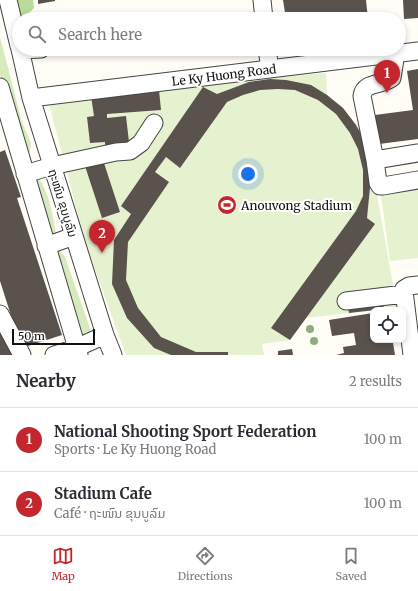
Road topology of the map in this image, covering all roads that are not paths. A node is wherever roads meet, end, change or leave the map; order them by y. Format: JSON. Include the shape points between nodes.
{"nodes":[{"id":1,"x":8,"y":0,"type":"edge"},
{"id":2,"x":262,"y":0,"type":"edge"},
{"id":3,"x":263,"y":12,"type":"edge"},
{"id":4,"x":12,"y":16,"type":"edge"},
{"id":5,"x":418,"y":51,"type":"edge"},
{"id":6,"x":406,"y":53,"type":"edge"},
{"id":7,"x":22,"y":56,"type":"edge"},
{"id":8,"x":268,"y":56,"type":"edge"},
{"id":9,"x":379,"y":56,"type":"edge"},
{"id":10,"x":396,"y":56,"type":"edge"},
{"id":11,"x":270,"y":69,"type":"junction"},
{"id":12,"x":0,"y":87,"type":"edge"},
{"id":13,"x":31,"y":98,"type":"junction"},
{"id":14,"x":154,"y":123,"type":"dead end"},
{"id":15,"x":418,"y":154,"type":"edge"},
{"id":16,"x":375,"y":160,"type":"junction"},
{"id":17,"x":52,"y":166,"type":"junction"},
{"id":18,"x":25,"y":174,"type":"junction"},
{"id":19,"x":418,"y":180,"type":"edge"},
{"id":20,"x":74,"y":236,"type":"junction"},
{"id":21,"x":46,"y":246,"type":"junction"},
{"id":22,"x":409,"y":289,"type":"edge"},
{"id":23,"x":346,"y":301,"type":"dead end"},
{"id":24,"x":0,"y":314,"type":"edge"},
{"id":25,"x":106,"y":335,"type":"junction"},
{"id":26,"x":78,"y":351,"type":"edge"},
{"id":27,"x":22,"y":355,"type":"edge"},
{"id":28,"x":54,"y":355,"type":"edge"},
{"id":29,"x":113,"y":355,"type":"edge"},
{"id":30,"x":412,"y":355,"type":"edge"}],
"edges":[{"from":1,"to":4,"type":"street","name":"ຖະໜົນ ຂຸນບູລົມ"},
{"from":2,"to":3,"type":"street"},
{"from":5,"to":6,"type":"street","name":"Le Ky Huong Road"},
{"from":7,"to":13,"type":"street","name":"ຖະໜົນ ຂຸນບູລົມ"},
{"from":8,"to":11,"type":"street"},
{"from":9,"to":11,"type":"street","name":"Le Ky Huong Road"},
{"from":10,"to":16,"type":"street","via":[[392,78],[388,82],[367,86],[363,90]]},
{"from":11,"to":13,"type":"street","name":"Le Ky Huong Road"},
{"from":12,"to":18,"type":"street"},
{"from":13,"to":17,"type":"street","name":"ຖະໜົນ ຂຸນບູລົມ"},
{"from":14,"to":17,"type":"street","via":[[142,143],[130,151]]},
{"from":15,"to":16,"type":"street"},
{"from":16,"to":19,"type":"street","via":[[380,186]]},
{"from":17,"to":18,"type":"street"},
{"from":17,"to":20,"type":"street","name":"ຖະໜົນ ຂຸນບູລົມ"},
{"from":18,"to":21,"type":"street"},
{"from":20,"to":21,"type":"street"},
{"from":20,"to":25,"type":"street","name":"ຖະໜົນ ຂຸນບູລົມ"},
{"from":21,"to":26,"type":"street"},
{"from":22,"to":23,"type":"street"},
{"from":22,"to":30,"type":"street"},
{"from":24,"to":27,"type":"street"},
{"from":25,"to":26,"type":"street"},
{"from":25,"to":29,"type":"street","name":"ຖະໜົນ ຂຸນບູລົມ"},
{"from":26,"to":28,"type":"street"}]}
